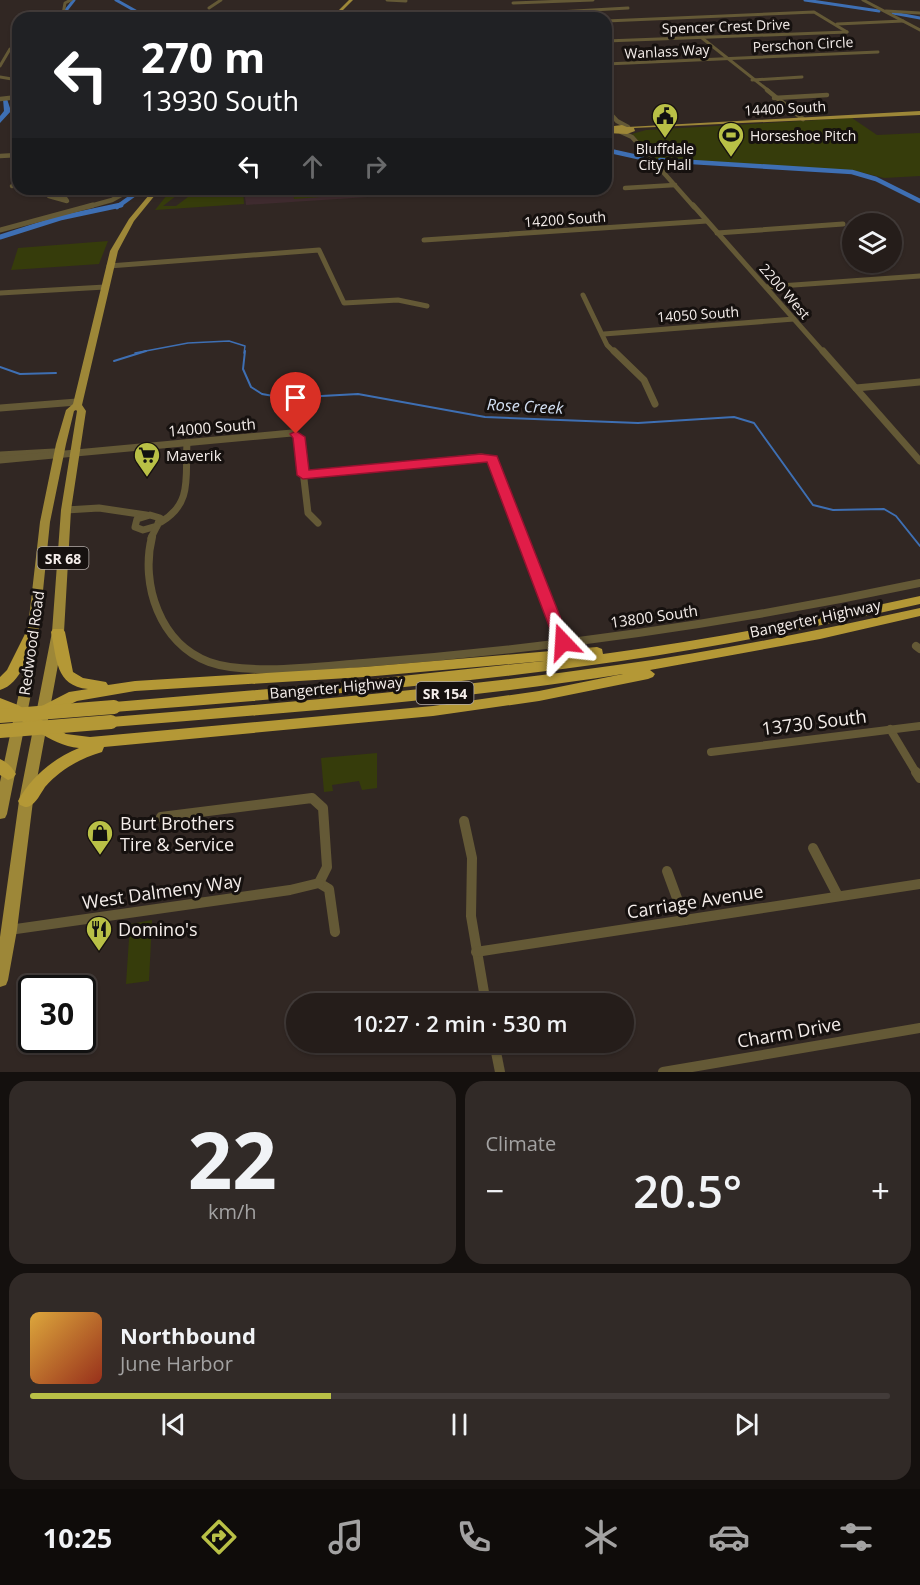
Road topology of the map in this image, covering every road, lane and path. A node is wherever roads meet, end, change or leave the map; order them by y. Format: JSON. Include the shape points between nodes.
{"nodes":[{"id":1,"x":72,"y":0,"type":"edge"},
{"id":2,"x":221,"y":0,"type":"edge"},
{"id":3,"x":351,"y":0,"type":"edge"},
{"id":4,"x":387,"y":0,"type":"edge"},
{"id":5,"x":593,"y":0,"type":"edge"},
{"id":6,"x":863,"y":0,"type":"edge"},
{"id":7,"x":406,"y":1,"type":"edge"},
{"id":8,"x":511,"y":2,"type":"edge"},
{"id":9,"x":209,"y":8,"type":"dead end"},
{"id":10,"x":628,"y":8,"type":"dead end"},
{"id":11,"x":885,"y":11,"type":"junction"},
{"id":12,"x":63,"y":12,"type":"edge"},
{"id":13,"x":339,"y":12,"type":"edge"},
{"id":14,"x":558,"y":12,"type":"edge"},
{"id":15,"x":920,"y":13,"type":"edge"},
{"id":16,"x":612,"y":21,"type":"edge"},
{"id":17,"x":903,"y":21,"type":"junction"},
{"id":18,"x":836,"y":24,"type":"junction"},
{"id":19,"x":920,"y":30,"type":"edge"},
{"id":20,"x":702,"y":38,"type":"junction"},
{"id":21,"x":612,"y":41,"type":"edge"},
{"id":22,"x":9,"y":49,"type":"dead end"},
{"id":23,"x":878,"y":52,"type":"dead end"},
{"id":24,"x":6,"y":55,"type":"junction"},
{"id":25,"x":0,"y":56,"type":"edge"},
{"id":26,"x":730,"y":58,"type":"junction"},
{"id":27,"x":612,"y":64,"type":"edge"},
{"id":28,"x":0,"y":66,"type":"edge"},
{"id":29,"x":802,"y":77,"type":"dead end"},
{"id":30,"x":752,"y":80,"type":"junction"},
{"id":31,"x":827,"y":95,"type":"dead end"},
{"id":32,"x":774,"y":98,"type":"junction"},
{"id":33,"x":920,"y":113,"type":"edge"},
{"id":34,"x":612,"y":118,"type":"edge"},
{"id":35,"x":803,"y":119,"type":"junction"},
{"id":36,"x":618,"y":128,"type":"junction"},
{"id":37,"x":612,"y":129,"type":"edge"},
{"id":38,"x":631,"y":131,"type":"junction"},
{"id":39,"x":675,"y":185,"type":"junction"},
{"id":40,"x":625,"y":188,"type":"dead end"},
{"id":41,"x":45,"y":195,"type":"edge"},
{"id":42,"x":121,"y":195,"type":"edge"},
{"id":43,"x":153,"y":195,"type":"edge"},
{"id":44,"x":157,"y":195,"type":"edge"},
{"id":45,"x":146,"y":204,"type":"junction"},
{"id":46,"x":78,"y":208,"type":"junction"},
{"id":47,"x":707,"y":221,"type":"junction"},
{"id":48,"x":842,"y":224,"type":"edge"},
{"id":49,"x":0,"y":230,"type":"edge"},
{"id":50,"x":717,"y":233,"type":"junction"},
{"id":51,"x":424,"y":240,"type":"dead end"},
{"id":52,"x":109,"y":266,"type":"junction"},
{"id":53,"x":920,"y":276,"type":"edge"},
{"id":54,"x":105,"y":287,"type":"junction"},
{"id":55,"x":766,"y":287,"type":"junction"},
{"id":56,"x":0,"y":294,"type":"edge"},
{"id":57,"x":583,"y":295,"type":"dead end"},
{"id":58,"x":427,"y":306,"type":"dead end"},
{"id":59,"x":794,"y":319,"type":"junction"},
{"id":60,"x":604,"y":334,"type":"junction"},
{"id":61,"x":920,"y":382,"type":"edge"},
{"id":62,"x":856,"y":388,"type":"junction"},
{"id":63,"x":77,"y":404,"type":"junction"},
{"id":64,"x":655,"y":404,"type":"dead end"},
{"id":65,"x":0,"y":408,"type":"edge"},
{"id":66,"x":187,"y":443,"type":"junction"},
{"id":67,"x":75,"y":452,"type":"junction"},
{"id":68,"x":59,"y":453,"type":"junction"},
{"id":69,"x":0,"y":455,"type":"edge"},
{"id":70,"x":0,"y":460,"type":"edge"},
{"id":71,"x":920,"y":461,"type":"edge"},
{"id":72,"x":303,"y":475,"type":"junction"},
{"id":73,"x":182,"y":506,"type":"junction"},
{"id":74,"x":66,"y":510,"type":"junction"},
{"id":75,"x":118,"y":512,"type":"junction"},
{"id":76,"x":150,"y":515,"type":"junction"},
{"id":77,"x":318,"y":523,"type":"dead end"},
{"id":78,"x":159,"y":524,"type":"junction"},
{"id":79,"x":137,"y":526,"type":"junction"},
{"id":80,"x":149,"y":546,"type":"junction"},
{"id":81,"x":920,"y":583,"type":"edge"},
{"id":82,"x":920,"y":600,"type":"edge"},
{"id":83,"x":920,"y":612,"type":"edge"},
{"id":84,"x":58,"y":632,"type":"junction"},
{"id":85,"x":31,"y":635,"type":"junction"},
{"id":86,"x":730,"y":639,"type":"junction"},
{"id":87,"x":563,"y":642,"type":"junction"},
{"id":88,"x":777,"y":644,"type":"junction"},
{"id":89,"x":0,"y":684,"type":"edge"},
{"id":90,"x":135,"y":686,"type":"junction"},
{"id":91,"x":0,"y":703,"type":"edge"},
{"id":92,"x":44,"y":711,"type":"junction"},
{"id":93,"x":113,"y":715,"type":"junction"},
{"id":94,"x":0,"y":716,"type":"edge"},
{"id":95,"x":31,"y":720,"type":"junction"},
{"id":96,"x":920,"y":726,"type":"edge"},
{"id":97,"x":890,"y":729,"type":"junction"},
{"id":98,"x":17,"y":730,"type":"junction"},
{"id":99,"x":0,"y":731,"type":"edge"},
{"id":100,"x":0,"y":738,"type":"edge"},
{"id":101,"x":135,"y":740,"type":"junction"},
{"id":102,"x":711,"y":752,"type":"dead end"},
{"id":103,"x":4,"y":770,"type":"edge"},
{"id":104,"x":920,"y":778,"type":"edge"},
{"id":105,"x":26,"y":801,"type":"junction"},
{"id":106,"x":0,"y":814,"type":"edge"},
{"id":107,"x":161,"y":817,"type":"dead end"},
{"id":108,"x":464,"y":820,"type":"dead end"},
{"id":109,"x":813,"y":848,"type":"dead end"},
{"id":110,"x":667,"y":871,"type":"dead end"},
{"id":111,"x":319,"y":883,"type":"junction"},
{"id":112,"x":920,"y":884,"type":"edge"},
{"id":113,"x":838,"y":896,"type":"junction"},
{"id":114,"x":685,"y":920,"type":"junction"},
{"id":115,"x":9,"y":930,"type":"junction"},
{"id":116,"x":334,"y":932,"type":"dead end"},
{"id":117,"x":476,"y":951,"type":"junction"},
{"id":118,"x":0,"y":980,"type":"edge"},
{"id":119,"x":484,"y":993,"type":"edge"},
{"id":120,"x":920,"y":1028,"type":"edge"},
{"id":121,"x":496,"y":1053,"type":"edge"},
{"id":122,"x":500,"y":1072,"type":"edge"},
{"id":123,"x":663,"y":1072,"type":"edge"}],
"edges":[{"from":1,"to":12,"type":"street","via":[[65,3]]},
{"from":2,"to":9,"type":"street"},
{"from":3,"to":13,"type":"main road"},
{"from":4,"to":7,"type":"street"},
{"from":5,"to":8,"type":"street"},
{"from":6,"to":11,"type":"street"},
{"from":10,"to":14,"type":"street"},
{"from":11,"to":15,"type":"street"},
{"from":11,"to":17,"type":"street"},
{"from":16,"to":18,"type":"street","via":[[814,12]]},
{"from":17,"to":18,"type":"street"},
{"from":17,"to":19,"type":"street"},
{"from":18,"to":20,"type":"street","name":"Spencer Crest Drive","via":[[847,32]]},
{"from":20,"to":21,"type":"street","name":"Spencer Crest Drive"},
{"from":20,"to":26,"type":"street"},
{"from":22,"to":24,"type":"street"},
{"from":23,"to":26,"type":"street","name":"Perschon Circle"},
{"from":24,"to":25,"type":"street"},
{"from":24,"to":28,"type":"street"},
{"from":26,"to":27,"type":"street","name":"Wanlass Way"},
{"from":26,"to":30,"type":"street"},
{"from":29,"to":30,"type":"street"},
{"from":30,"to":32,"type":"street"},
{"from":31,"to":32,"type":"street"},
{"from":32,"to":35,"type":"street"},
{"from":33,"to":35,"type":"main road","name":"14400 South"},
{"from":34,"to":36,"type":"street","name":"2200 West"},
{"from":35,"to":38,"type":"main road","name":"14400 South"},
{"from":36,"to":37,"type":"main road"},
{"from":36,"to":38,"type":"main road","name":"14400 South"},
{"from":36,"to":38,"type":"street","name":"2200 West"},
{"from":38,"to":39,"type":"street","name":"2200 West"},
{"from":39,"to":40,"type":"street"},
{"from":39,"to":47,"type":"street","name":"2200 West"},
{"from":41,"to":46,"type":"street"},
{"from":42,"to":46,"type":"street"},
{"from":43,"to":45,"type":"main road","number":"SR 68"},
{"from":44,"to":45,"type":"main road","number":"SR 68"},
{"from":45,"to":52,"type":"main road","name":"Redwood Road","number":"SR 68","via":[[131,220]]},
{"from":46,"to":49,"type":"street"},
{"from":47,"to":50,"type":"street","name":"2200 West"},
{"from":47,"to":51,"type":"street","name":"14200 South"},
{"from":48,"to":50,"type":"street"},
{"from":50,"to":55,"type":"street","name":"2200 West"},
{"from":52,"to":54,"type":"main road","name":"Redwood Road","number":"SR 68"},
{"from":52,"to":58,"type":"street","via":[[319,250],[345,303],[404,300]]},
{"from":53,"to":55,"type":"street"},
{"from":54,"to":56,"type":"street"},
{"from":54,"to":63,"type":"main road","name":"Redwood Road","number":"SR 68"},
{"from":55,"to":59,"type":"street","name":"2200 West"},
{"from":57,"to":60,"type":"street"},
{"from":59,"to":60,"type":"street","name":"14050 South"},
{"from":59,"to":62,"type":"street","name":"2200 West"},
{"from":60,"to":64,"type":"street","via":[[607,345],[644,380]]},
{"from":61,"to":62,"type":"street"},
{"from":62,"to":71,"type":"street","name":"2200 West"},
{"from":63,"to":65,"type":"street"},
{"from":63,"to":67,"type":"main road","name":"Redwood Road","number":"SR 68","via":[[82,411]]},
{"from":63,"to":68,"type":"main road","name":"Redwood Road","number":"SR 68","via":[[70,410]]},
{"from":66,"to":67,"type":"street","name":"14000 South"},
{"from":66,"to":72,"type":"street","name":"14000 South","via":[[296,434]]},
{"from":66,"to":73,"type":"street"},
{"from":67,"to":68,"type":"street","name":"14000 South"},
{"from":67,"to":74,"type":"main road","name":"Redwood Road","number":"SR 68"},
{"from":68,"to":69,"type":"street","name":"14000 South"},
{"from":68,"to":70,"type":"street","name":"14000 South"},
{"from":68,"to":85,"type":"main road","name":"Redwood Road","number":"SR 68","via":[[45,522]]},
{"from":72,"to":77,"type":"street","via":[[308,513]]},
{"from":72,"to":87,"type":"street","via":[[490,458]]},
{"from":73,"to":76,"type":"street"},
{"from":73,"to":78,"type":"street"},
{"from":74,"to":75,"type":"street","via":[[99,508]]},
{"from":74,"to":84,"type":"main road","name":"Redwood Road","number":"SR 68"},
{"from":75,"to":76,"type":"street"},
{"from":75,"to":79,"type":"street"},
{"from":76,"to":78,"type":"street","via":[[160,518]]},
{"from":76,"to":79,"type":"street"},
{"from":78,"to":79,"type":"street"},
{"from":78,"to":80,"type":"street"},
{"from":79,"to":80,"type":"street"},
{"from":80,"to":87,"type":"street","name":"13800 South","via":[[152,601],[183,644],[211,663],[238,667],[363,664]]},
{"from":81,"to":87,"type":"street","name":"13800 South","via":[[776,612]]},
{"from":82,"to":86,"type":"highway","name":"Bangerter Highway","number":"SR 154"},
{"from":83,"to":88,"type":"highway","name":"Bangerter Highway","number":"SR 154"},
{"from":84,"to":90,"type":"highway","via":[[68,674],[75,681]]},
{"from":84,"to":92,"type":"main road","name":"Redwood Road","number":"SR 68"},
{"from":85,"to":89,"type":"highway","via":[[13,673]]},
{"from":85,"to":95,"type":"main road","name":"Redwood Road","number":"SR 68"},
{"from":86,"to":90,"type":"highway","via":[[364,672]]},
{"from":86,"to":93,"type":"highway","name":"Bangerter Highway","number":"SR 154","via":[[465,677]]},
{"from":88,"to":93,"type":"highway","name":"Bangerter Highway","number":"SR 154","via":[[482,689],[331,705]]},
{"from":88,"to":101,"type":"highway","via":[[687,667],[505,702]]},
{"from":90,"to":92,"type":"highway","via":[[80,694]]},
{"from":91,"to":95,"type":"highway"},
{"from":92,"to":95,"type":"highway"},
{"from":93,"to":94,"type":"highway","name":"Bangerter Highway","number":"SR 154","bridge":true},
{"from":93,"to":99,"type":"highway","name":"Bangerter Highway","number":"SR 154","bridge":true},
{"from":95,"to":98,"type":"highway"},
{"from":95,"to":101,"type":"highway","via":[[55,737],[76,743]]},
{"from":95,"to":105,"type":"main road","number":"SR 68"},
{"from":96,"to":97,"type":"street","name":"13730 South"},
{"from":97,"to":102,"type":"street","name":"13730 South"},
{"from":97,"to":104,"type":"street"},
{"from":98,"to":100,"type":"highway"},
{"from":98,"to":103,"type":"main road"},
{"from":101,"to":105,"type":"highway","via":[[72,755],[53,769]]},
{"from":103,"to":106,"type":"main road"},
{"from":105,"to":115,"type":"main road","number":"SR 68"},
{"from":107,"to":111,"type":"street","via":[[312,798],[323,808],[327,867]]},
{"from":108,"to":117,"type":"street","via":[[472,858],[471,916]]},
{"from":109,"to":113,"type":"street"},
{"from":110,"to":114,"type":"street"},
{"from":111,"to":115,"type":"street","name":"West Dalmeny Way"},
{"from":111,"to":116,"type":"street","via":[[329,889]]},
{"from":112,"to":113,"type":"street","name":"Carriage Avenue"},
{"from":113,"to":114,"type":"street","name":"Carriage Avenue"},
{"from":114,"to":117,"type":"street","name":"Carriage Avenue"},
{"from":115,"to":118,"type":"main road","number":"SR 68"},
{"from":117,"to":119,"type":"street"},
{"from":120,"to":123,"type":"street","name":"Charm Drive"},
{"from":121,"to":122,"type":"street"}]}
